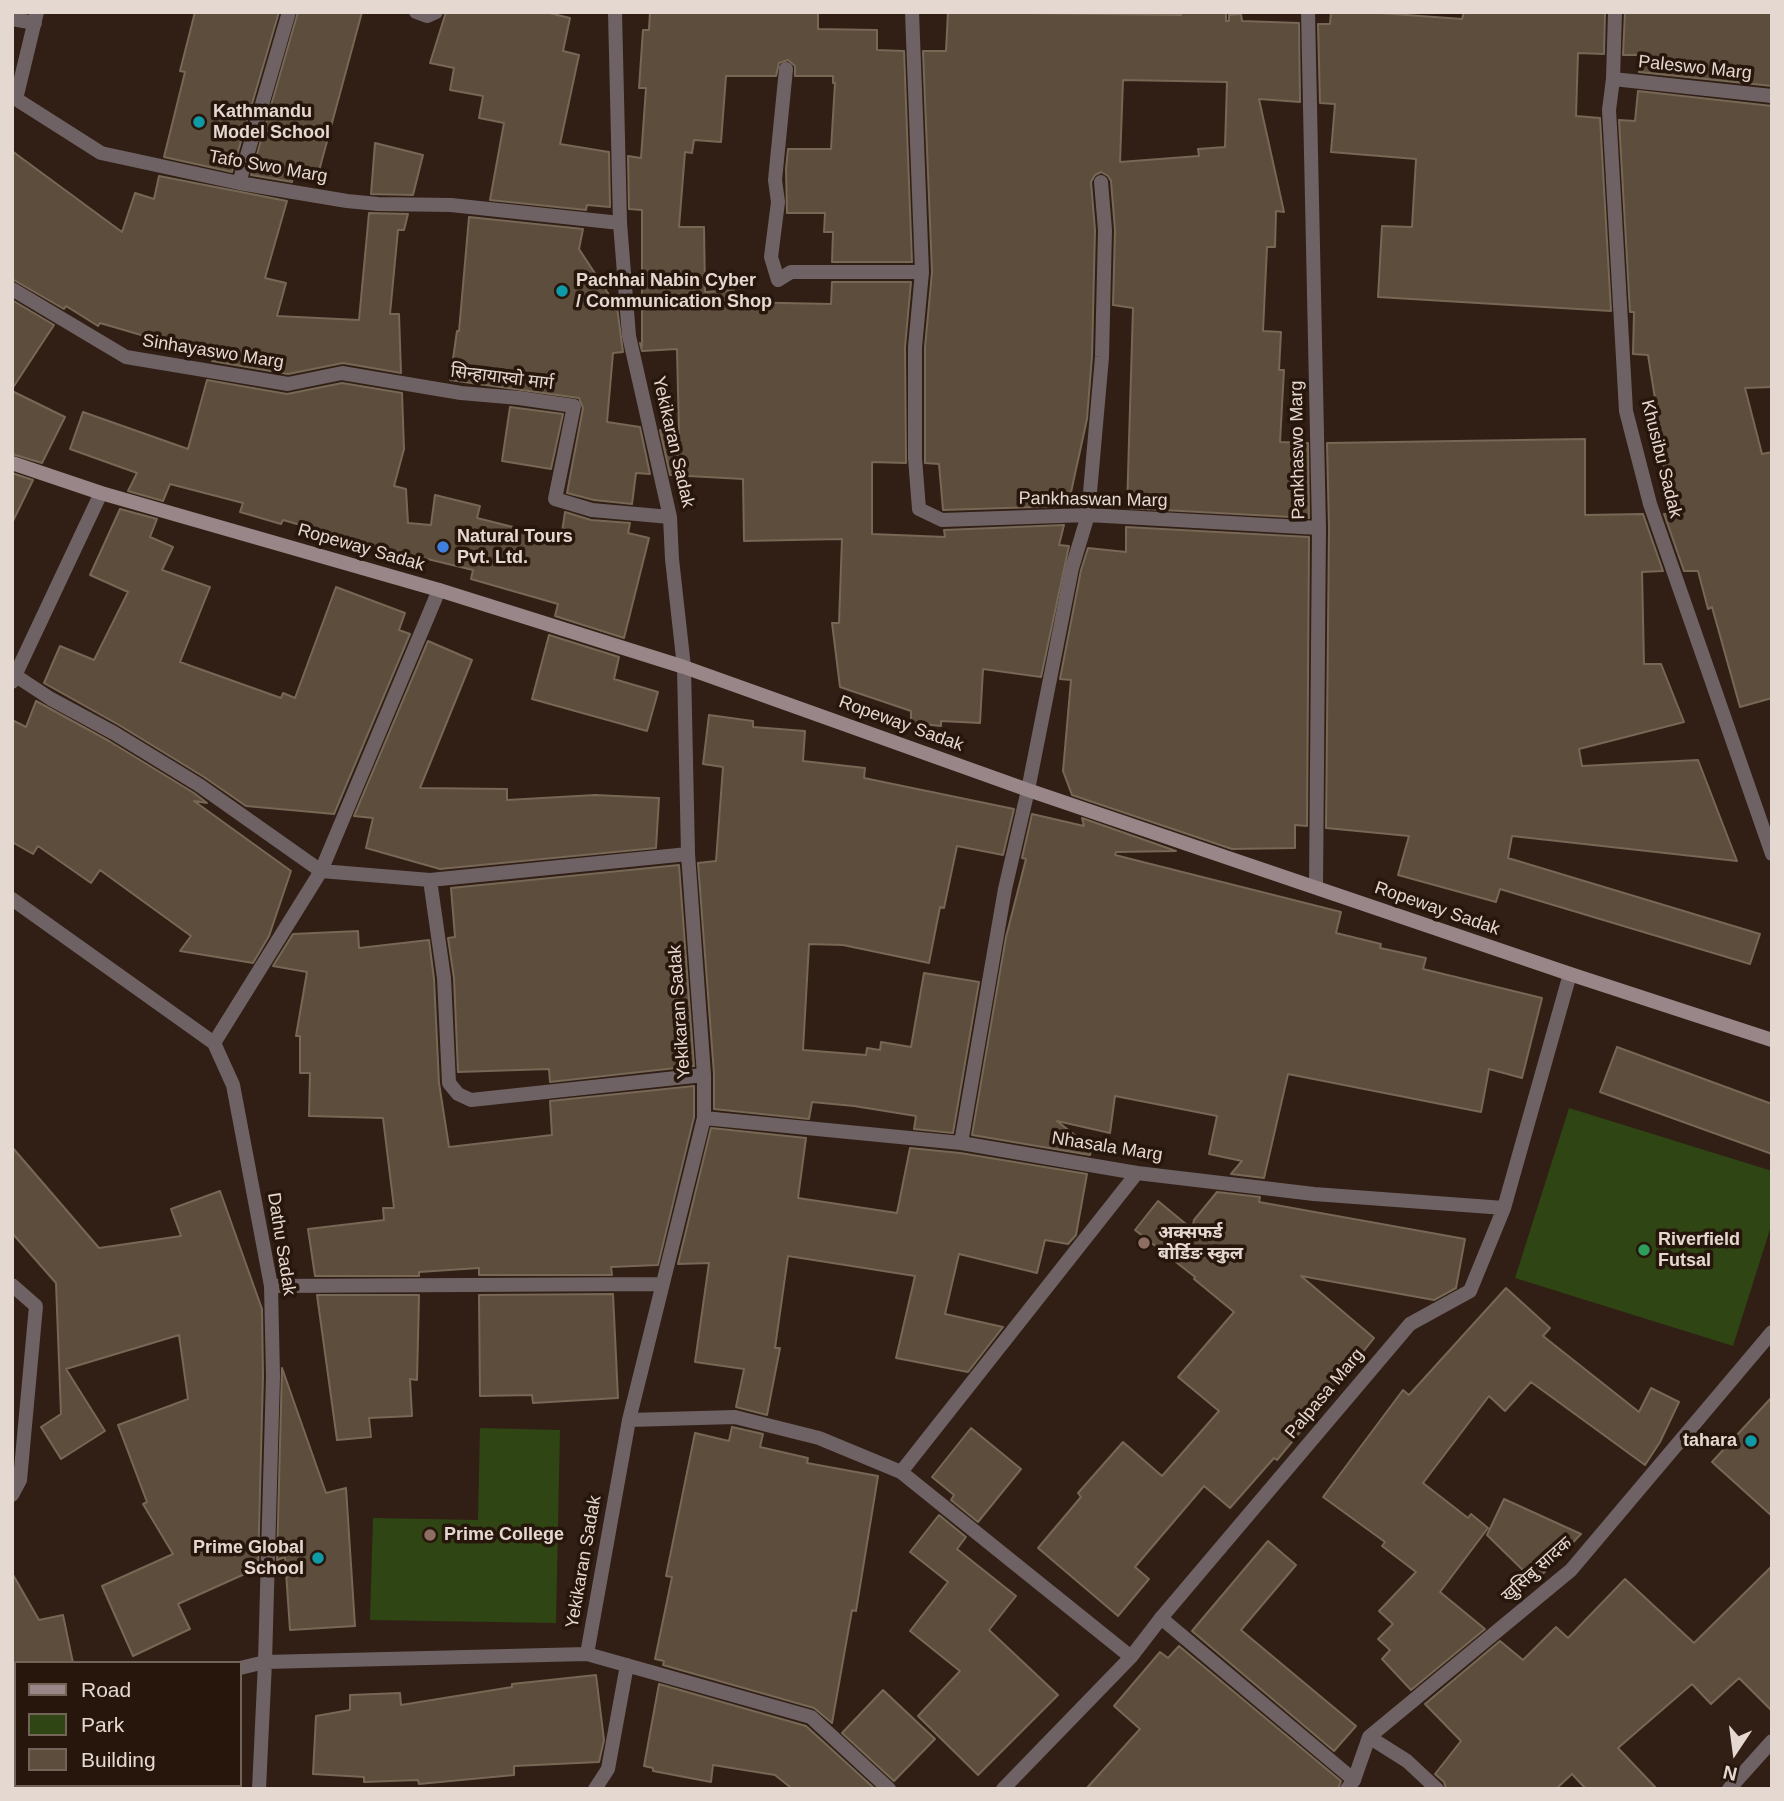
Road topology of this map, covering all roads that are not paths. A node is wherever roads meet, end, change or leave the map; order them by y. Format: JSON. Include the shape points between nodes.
{"nodes":[{"id":1,"x":289,"y":12,"type":"edge"},
{"id":2,"x":416,"y":12,"type":"edge"},
{"id":3,"x":436,"y":12,"type":"edge"},
{"id":4,"x":615,"y":12,"type":"edge"},
{"id":5,"x":912,"y":12,"type":"edge"},
{"id":6,"x":1308,"y":12,"type":"edge"},
{"id":7,"x":1615,"y":12,"type":"edge"},
{"id":8,"x":36,"y":18,"type":"edge"},
{"id":9,"x":12,"y":19,"type":"edge"},
{"id":10,"x":786,"y":69,"type":"dead end"},
{"id":11,"x":1613,"y":79,"type":"junction"},
{"id":12,"x":1772,"y":96,"type":"edge"},
{"id":13,"x":1101,"y":182,"type":"dead end"},
{"id":14,"x":239,"y":183,"type":"junction"},
{"id":15,"x":620,"y":223,"type":"junction"},
{"id":16,"x":922,"y":272,"type":"junction"},
{"id":17,"x":12,"y":289,"type":"edge"},
{"id":18,"x":342,"y":373,"type":"joint"},
{"id":19,"x":12,"y":463,"type":"edge"},
{"id":20,"x":100,"y":493,"type":"junction"},
{"id":21,"x":1088,"y":515,"type":"junction"},
{"id":22,"x":670,"y":517,"type":"junction"},
{"id":23,"x":1319,"y":528,"type":"junction"},
{"id":24,"x":439,"y":590,"type":"junction"},
{"id":25,"x":684,"y":667,"type":"junction"},
{"id":26,"x":14,"y":679,"type":"edge"},
{"id":27,"x":1028,"y":790,"type":"junction"},
{"id":28,"x":688,"y":854,"type":"junction"},
{"id":29,"x":1772,"y":854,"type":"edge"},
{"id":30,"x":321,"y":871,"type":"junction"},
{"id":31,"x":430,"y":880,"type":"junction"},
{"id":32,"x":1316,"y":887,"type":"junction"},
{"id":33,"x":12,"y":900,"type":"edge"},
{"id":34,"x":1570,"y":974,"type":"junction"},
{"id":35,"x":1772,"y":1040,"type":"edge"},
{"id":36,"x":214,"y":1043,"type":"junction"},
{"id":37,"x":704,"y":1075,"type":"junction"},
{"id":38,"x":704,"y":1118,"type":"junction"},
{"id":39,"x":961,"y":1143,"type":"junction"},
{"id":40,"x":1138,"y":1173,"type":"junction"},
{"id":41,"x":1504,"y":1208,"type":"junction"},
{"id":42,"x":663,"y":1284,"type":"junction"},
{"id":43,"x":12,"y":1285,"type":"edge"},
{"id":44,"x":271,"y":1286,"type":"junction"},
{"id":45,"x":1772,"y":1332,"type":"edge"},
{"id":46,"x":629,"y":1420,"type":"junction"},
{"id":47,"x":901,"y":1472,"type":"junction"},
{"id":48,"x":12,"y":1494,"type":"edge"},
{"id":49,"x":1161,"y":1618,"type":"junction"},
{"id":50,"x":587,"y":1654,"type":"junction"},
{"id":51,"x":1131,"y":1657,"type":"junction"},
{"id":52,"x":265,"y":1662,"type":"junction"},
{"id":53,"x":627,"y":1665,"type":"junction"},
{"id":54,"x":242,"y":1668,"type":"edge"},
{"id":55,"x":1369,"y":1737,"type":"junction"},
{"id":56,"x":1772,"y":1741,"type":"edge"},
{"id":57,"x":1350,"y":1785,"type":"edge"},
{"id":58,"x":259,"y":1789,"type":"edge"},
{"id":59,"x":595,"y":1789,"type":"edge"},
{"id":60,"x":889,"y":1789,"type":"edge"},
{"id":61,"x":1003,"y":1789,"type":"edge"},
{"id":62,"x":1437,"y":1789,"type":"edge"},
{"id":63,"x":1729,"y":1789,"type":"edge"}],
"edges":[{"from":1,"to":14,"type":"street"},
{"from":2,"to":3,"type":"street","via":[[427,16]]},
{"from":4,"to":15,"type":"street","name":"Yekikaran Sadak"},
{"from":5,"to":16,"type":"street"},
{"from":6,"to":23,"type":"street","name":"Pankhaswo Marg"},
{"from":7,"to":11,"type":"street","name":"Khusibu Sadak"},
{"from":8,"to":9,"type":"street"},
{"from":8,"to":14,"type":"street","name":"Tafo Swo Marg","via":[[16,99],[101,153]]},
{"from":10,"to":16,"type":"street","via":[[771,257],[778,280],[791,272]]},
{"from":11,"to":12,"type":"street","name":"Paleswo Marg"},
{"from":11,"to":29,"type":"street","name":"Khusibu Sadak","via":[[1609,110],[1626,411],[1650,504]]},
{"from":13,"to":21,"type":"street","via":[[1105,230],[1102,356]]},
{"from":14,"to":15,"type":"street","name":"Tafo Swo Marg","via":[[347,201],[450,205]]},
{"from":15,"to":22,"type":"street","name":"Yekikaran Sadak","via":[[629,336]]},
{"from":16,"to":21,"type":"street","name":"Pankhaswan Marg","via":[[915,347],[919,509],[942,520]]},
{"from":17,"to":18,"type":"street","name":"Sinhayaswo Marg","via":[[126,357],[288,384]]},
{"from":18,"to":22,"type":"street","name":"सिन्हायास्वो मार्ग","via":[[574,406],[555,499],[592,509]]},
{"from":19,"to":20,"type":"main road","name":"Ropeway Sadak"},
{"from":20,"to":24,"type":"main road","name":"Ropeway Sadak"},
{"from":20,"to":26,"type":"street"},
{"from":21,"to":23,"type":"street","name":"Pankhaswan Marg"},
{"from":21,"to":27,"type":"street","via":[[1072,568]]},
{"from":22,"to":25,"type":"street","name":"Yekikaran Sadak"},
{"from":23,"to":32,"type":"street","name":"Pankhaswo Marg"},
{"from":24,"to":25,"type":"main road","name":"Ropeway Sadak"},
{"from":24,"to":30,"type":"street"},
{"from":25,"to":27,"type":"main road","name":"Ropeway Sadak"},
{"from":25,"to":28,"type":"street","name":"Yekikaran Sadak"},
{"from":26,"to":30,"type":"street","via":[[199,785]]},
{"from":27,"to":32,"type":"main road","name":"Ropeway Sadak"},
{"from":27,"to":39,"type":"street","via":[[1005,889]]},
{"from":28,"to":31,"type":"street"},
{"from":28,"to":37,"type":"street","name":"Yekikaran Sadak"},
{"from":30,"to":31,"type":"street"},
{"from":30,"to":36,"type":"street"},
{"from":31,"to":37,"type":"street","via":[[444,978],[449,1083],[458,1094],[471,1100]]},
{"from":32,"to":34,"type":"main road","name":"Ropeway Sadak"},
{"from":33,"to":36,"type":"street"},
{"from":34,"to":35,"type":"main road","name":"Ropeway Sadak"},
{"from":34,"to":41,"type":"street","name":"Palpasa Marg"},
{"from":36,"to":44,"type":"street","name":"Dathu Sadak","via":[[233,1085]]},
{"from":37,"to":38,"type":"street","name":"Yekikaran Sadak"},
{"from":38,"to":39,"type":"street","name":"Nhasala Marg"},
{"from":38,"to":42,"type":"street","name":"Yekikaran Sadak"},
{"from":39,"to":40,"type":"street","name":"Nhasala Marg"},
{"from":40,"to":41,"type":"street","name":"Nhasala Marg","via":[[1314,1194]]},
{"from":40,"to":47,"type":"street"},
{"from":41,"to":49,"type":"street","name":"Palpasa Marg","via":[[1470,1291],[1410,1324]]},
{"from":42,"to":44,"type":"street"},
{"from":42,"to":46,"type":"street","name":"Yekikaran Sadak"},
{"from":43,"to":48,"type":"street","via":[[36,1306],[20,1480]]},
{"from":44,"to":52,"type":"street","name":"Dathu Sadak"},
{"from":45,"to":55,"type":"street","name":"खुसिबु सादक","via":[[1571,1570]]},
{"from":46,"to":47,"type":"street","via":[[735,1417],[819,1438]]},
{"from":46,"to":50,"type":"street","name":"Yekikaran Sadak"},
{"from":47,"to":51,"type":"street"},
{"from":49,"to":51,"type":"street","name":"Palpasa Marg"},
{"from":49,"to":57,"type":"street"},
{"from":50,"to":52,"type":"street","name":"Yekikaran Sadak"},
{"from":50,"to":53,"type":"street"},
{"from":51,"to":61,"type":"street","name":"Palpasa Marg"},
{"from":52,"to":54,"type":"street","name":"Yekikaran Sadak"},
{"from":52,"to":58,"type":"street","name":"Dathu Sadak"},
{"from":53,"to":59,"type":"street","via":[[608,1769]]},
{"from":53,"to":60,"type":"street","via":[[811,1717]]},
{"from":55,"to":57,"type":"street"},
{"from":55,"to":62,"type":"street","via":[[1407,1760]]},
{"from":56,"to":63,"type":"street"}]}
